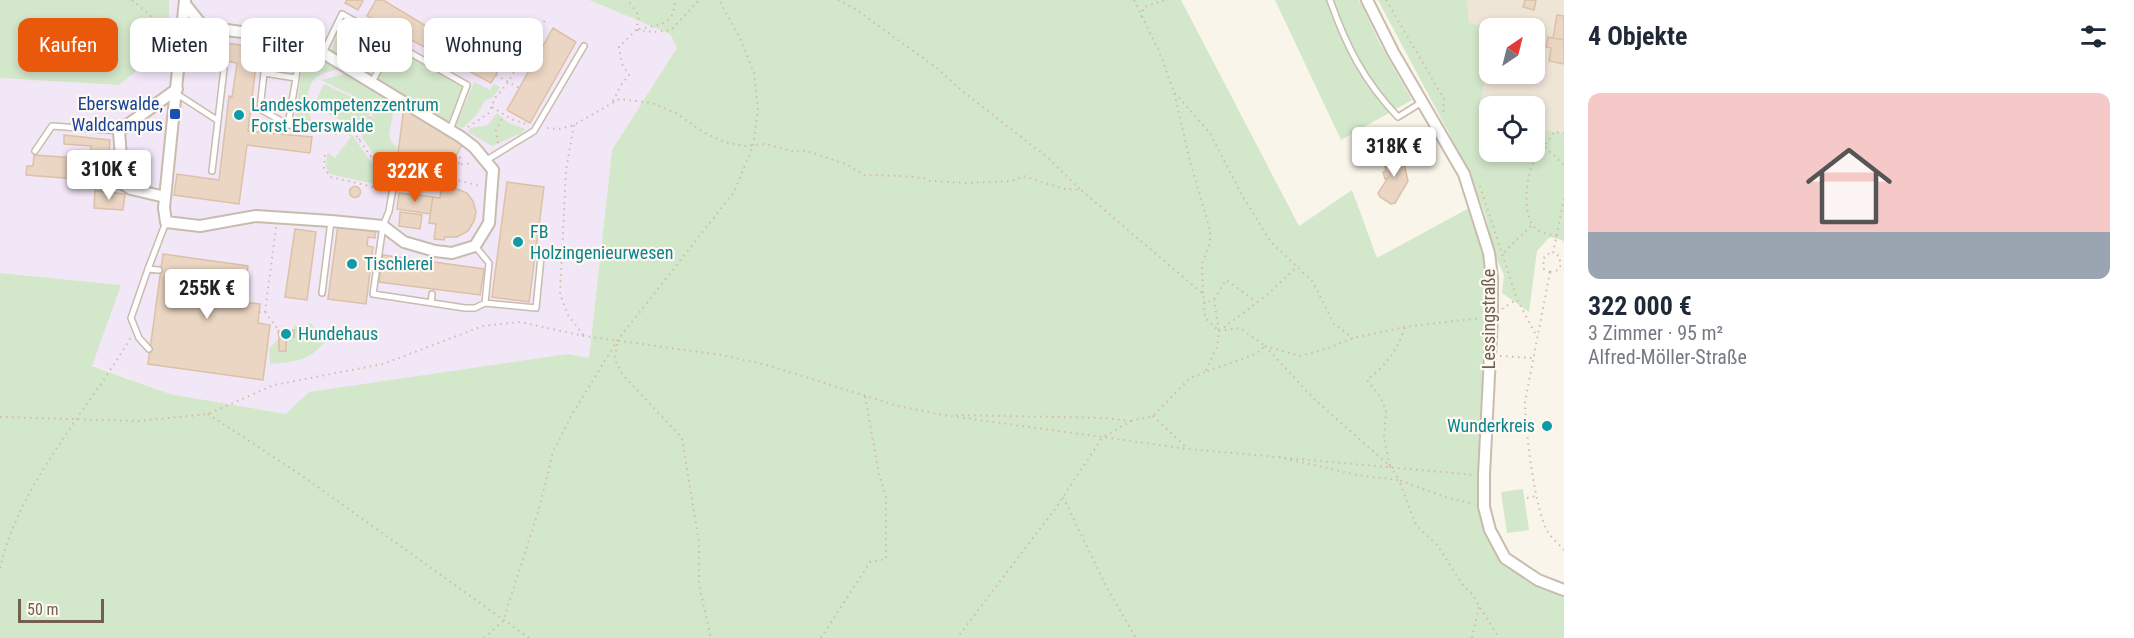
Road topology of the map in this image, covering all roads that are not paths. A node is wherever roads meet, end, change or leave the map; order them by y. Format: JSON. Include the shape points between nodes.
{"nodes":[{"id":1,"x":1330,"y":0,"type":"edge"},
{"id":2,"x":1367,"y":0,"type":"edge"},
{"id":3,"x":185,"y":2,"type":"edge"},
{"id":4,"x":183,"y":18,"type":"edge"},
{"id":5,"x":197,"y":18,"type":"edge"},
{"id":6,"x":337,"y":24,"type":"edge"},
{"id":7,"x":584,"y":46,"type":"dead end"},
{"id":8,"x":325,"y":49,"type":"edge"},
{"id":9,"x":325,"y":54,"type":"edge"},
{"id":10,"x":412,"y":54,"type":"edge"},
{"id":11,"x":178,"y":72,"type":"edge"},
{"id":12,"x":224,"y":72,"type":"edge"},
{"id":13,"x":297,"y":72,"type":"edge"},
{"id":14,"x":377,"y":72,"type":"edge"},
{"id":15,"x":296,"y":78,"type":"junction"},
{"id":16,"x":372,"y":82,"type":"junction"},
{"id":17,"x":176,"y":91,"type":"junction"},
{"id":18,"x":1422,"y":102,"type":"junction"},
{"id":19,"x":217,"y":120,"type":"junction"},
{"id":20,"x":288,"y":125,"type":"junction"},
{"id":21,"x":316,"y":128,"type":"dead end"},
{"id":22,"x":450,"y":130,"type":"junction"},
{"id":23,"x":119,"y":131,"type":"junction"},
{"id":24,"x":35,"y":151,"type":"dead end"},
{"id":25,"x":485,"y":160,"type":"junction"},
{"id":26,"x":212,"y":171,"type":"dead end"},
{"id":27,"x":392,"y":190,"type":"road end"},
{"id":28,"x":165,"y":197,"type":"junction"},
{"id":29,"x":331,"y":221,"type":"junction"},
{"id":30,"x":166,"y":222,"type":"junction"},
{"id":31,"x":383,"y":226,"type":"junction"},
{"id":32,"x":475,"y":246,"type":"junction"},
{"id":33,"x":541,"y":257,"type":"dead end"},
{"id":34,"x":148,"y":269,"type":"junction"},
{"id":35,"x":159,"y":270,"type":"dead end"},
{"id":36,"x":322,"y":293,"type":"dead end"},
{"id":37,"x":432,"y":294,"type":"dead end"},
{"id":38,"x":431,"y":303,"type":"junction"},
{"id":39,"x":485,"y":303,"type":"junction"},
{"id":40,"x":149,"y":349,"type":"dead end"},
{"id":41,"x":1564,"y":590,"type":"edge"}],
"edges":[{"from":1,"to":18,"type":"lane","via":[[1356,63],[1379,97],[1398,117]]},
{"from":2,"to":18,"type":"street","name":"Lessingstraße"},
{"from":3,"to":4,"type":"street"},
{"from":3,"to":5,"type":"street"},
{"from":6,"to":8,"type":"lane"},
{"from":7,"to":25,"type":"lane","via":[[537,127],[527,137]]},
{"from":9,"to":16,"type":"street"},
{"from":10,"to":22,"type":"lane","via":[[467,84]]},
{"from":11,"to":17,"type":"street"},
{"from":12,"to":19,"type":"lane"},
{"from":13,"to":15,"type":"lane"},
{"from":14,"to":16,"type":"lane"},
{"from":15,"to":20,"type":"lane"},
{"from":15,"to":20,"type":"lane","via":[[264,73],[260,110]]},
{"from":16,"to":22,"type":"street"},
{"from":17,"to":19,"type":"lane"},
{"from":17,"to":23,"type":"street"},
{"from":17,"to":28,"type":"street"},
{"from":18,"to":41,"type":"street","name":"Lessingstraße","via":[[1464,174],[1480,220],[1492,278],[1484,476],[1484,507],[1490,530],[1505,558],[1538,580]]},
{"from":19,"to":26,"type":"lane"},
{"from":20,"to":21,"type":"lane"},
{"from":22,"to":25,"type":"street"},
{"from":23,"to":24,"type":"lane","via":[[52,126]]},
{"from":23,"to":28,"type":"street","via":[[123,184]]},
{"from":25,"to":32,"type":"street","via":[[493,170],[489,223]]},
{"from":27,"to":31,"type":"lane"},
{"from":28,"to":30,"type":"street"},
{"from":29,"to":30,"type":"street","via":[[256,216],[200,226]]},
{"from":29,"to":31,"type":"street"},
{"from":29,"to":36,"type":"lane"},
{"from":30,"to":34,"type":"lane"},
{"from":31,"to":32,"type":"street","via":[[404,242],[435,251],[452,253]]},
{"from":31,"to":38,"type":"lane","via":[[373,294]]},
{"from":32,"to":39,"type":"lane","via":[[489,263]]},
{"from":33,"to":39,"type":"lane","via":[[536,308]]},
{"from":34,"to":35,"type":"lane"},
{"from":34,"to":40,"type":"lane","via":[[131,318]]},
{"from":37,"to":38,"type":"lane"},
{"from":38,"to":39,"type":"lane","via":[[475,308]]}]}
